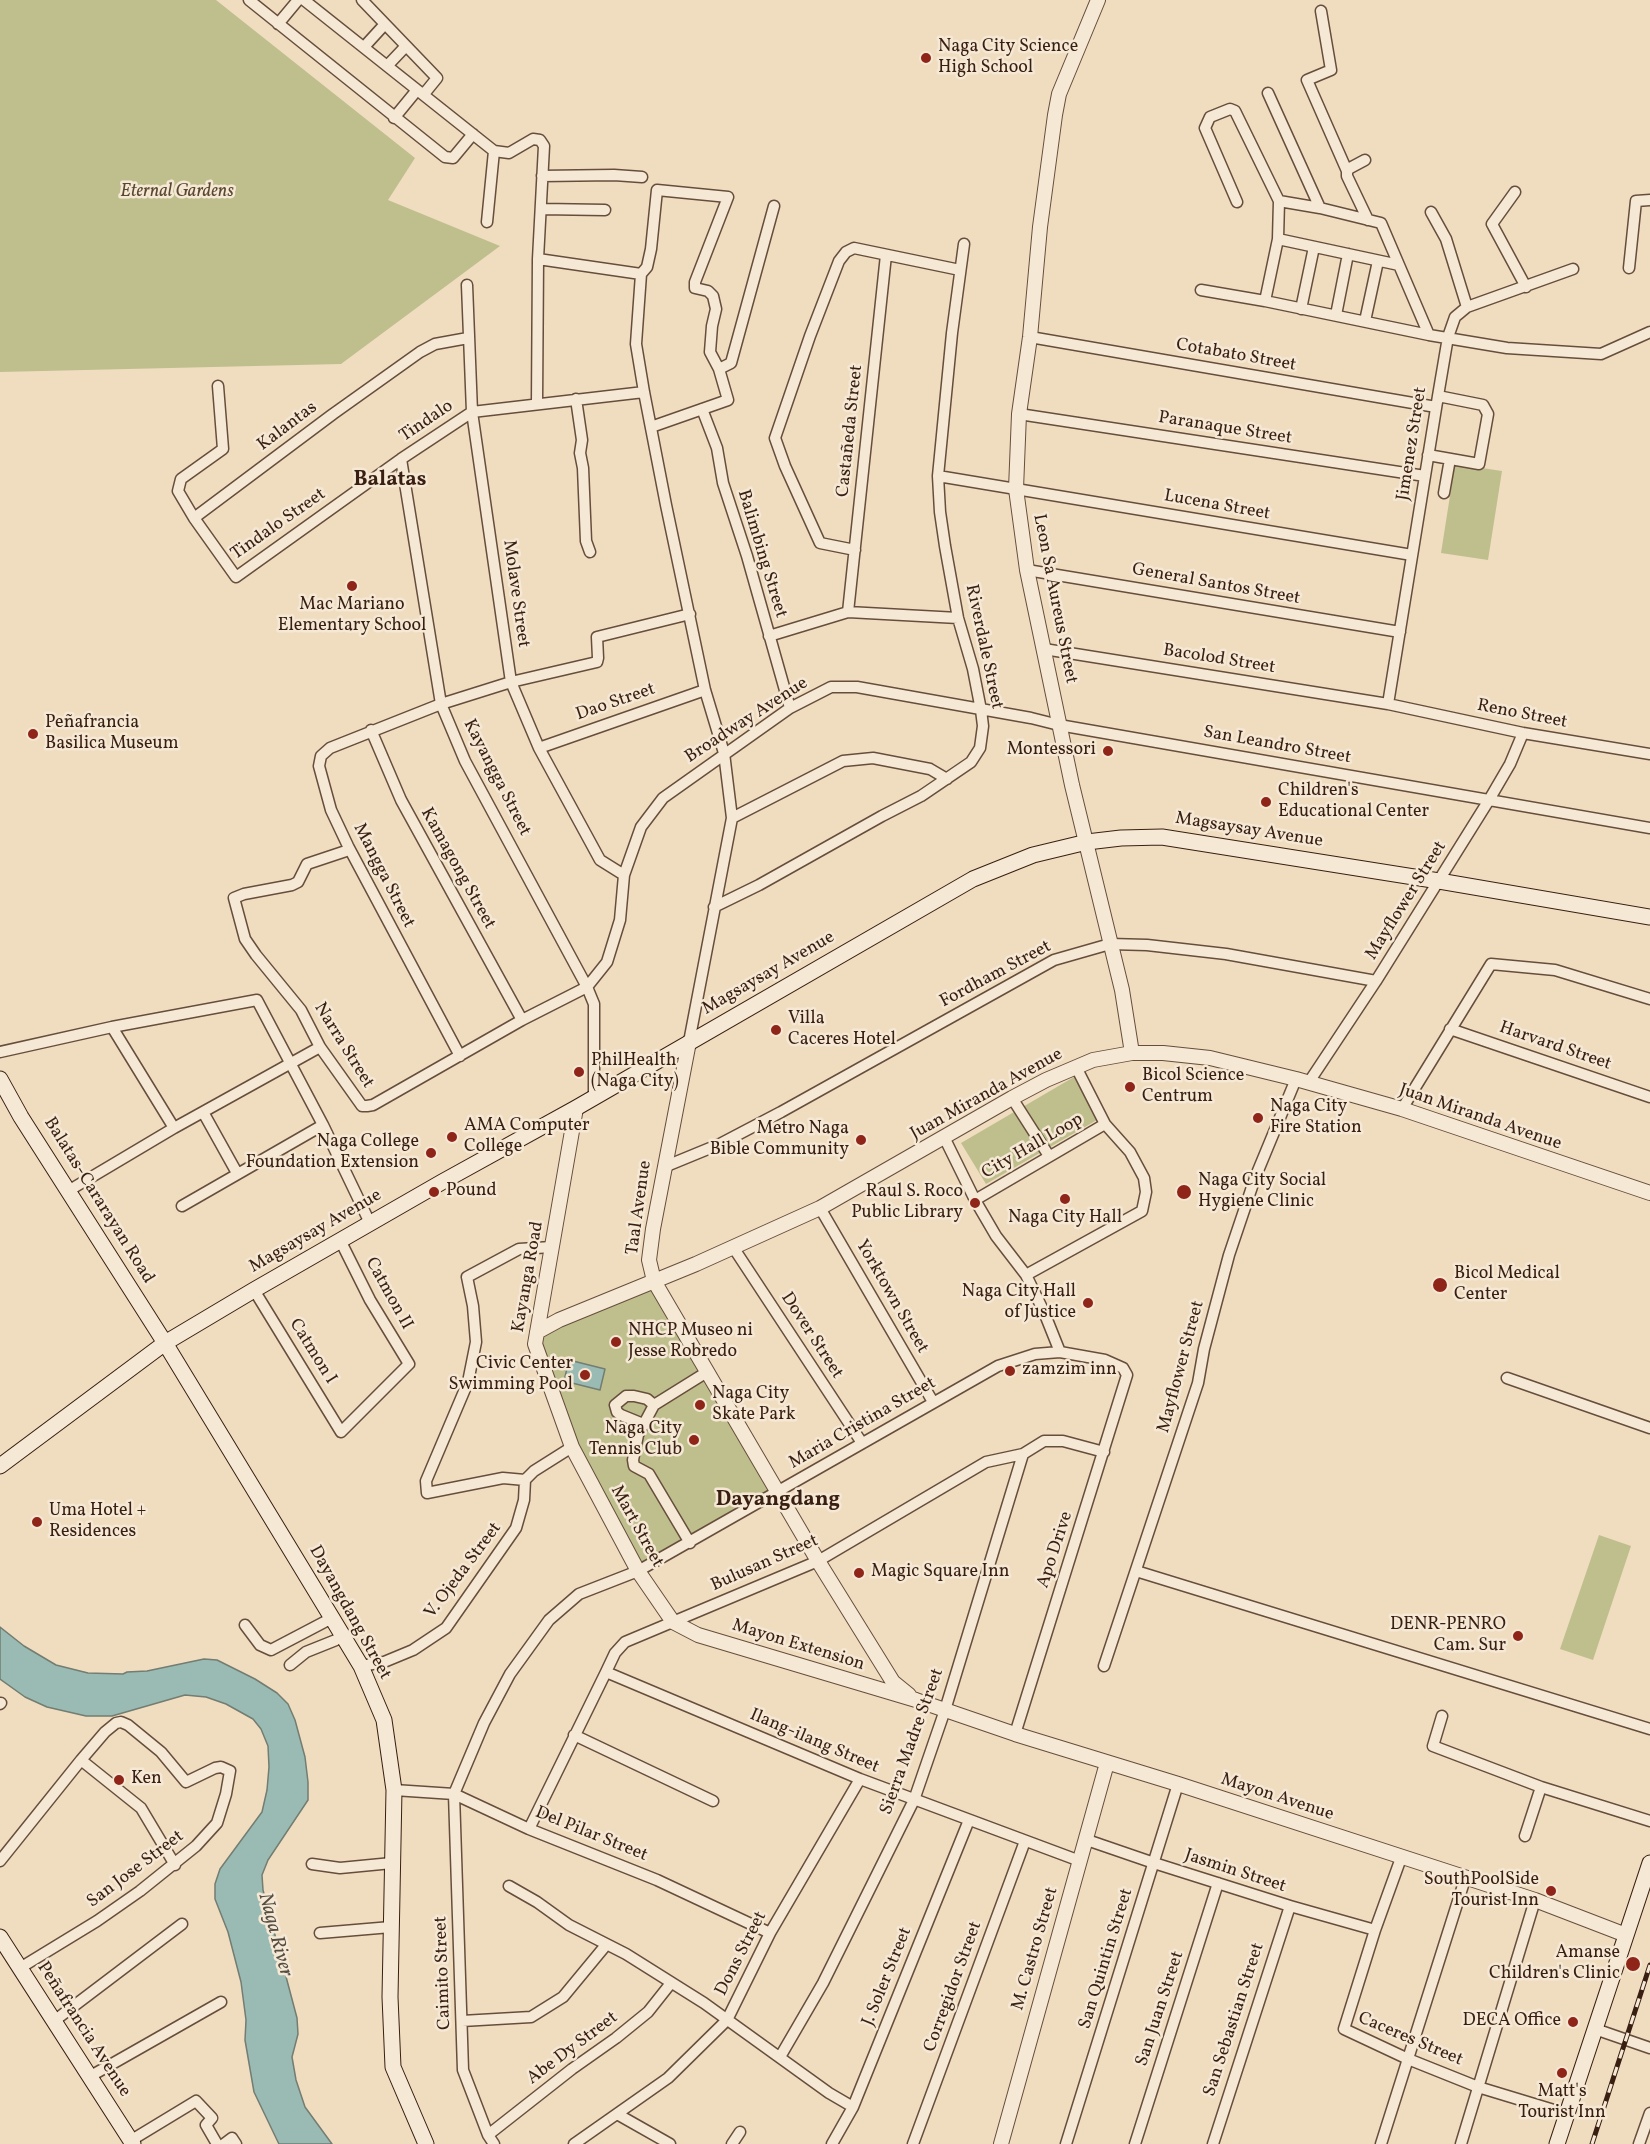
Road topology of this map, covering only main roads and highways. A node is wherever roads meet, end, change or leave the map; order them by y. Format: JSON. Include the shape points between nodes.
{"nodes":[{"id":1,"x":1650,"y":917,"type":"edge"},
{"id":2,"x":0,"y":1079,"type":"edge"},
{"id":3,"x":165,"y":1343,"type":"junction"},
{"id":4,"x":0,"y":1466,"type":"edge"},
{"id":5,"x":1650,"y":1863,"type":"edge"},
{"id":6,"x":0,"y":1937,"type":"edge"},
{"id":7,"x":131,"y":2142,"type":"edge"},
{"id":8,"x":426,"y":2144,"type":"edge"},
{"id":9,"x":1557,"y":2144,"type":"edge"}],
"edges":[{"from":1,"to":3,"type":"main road","name":"Magsaysay Avenue","via":[[1162,837],[1087,842],[1033,855],[973,879]]},
{"from":2,"to":3,"type":"main road","name":"Balatas-Cararayan Road"},
{"from":3,"to":4,"type":"main road","name":"Magsaysay Avenue"},
{"from":3,"to":8,"type":"main road","name":"Dayangdang Street","via":[[333,1617],[361,1666],[384,1720],[394,1790],[390,1996],[393,2067]]},
{"from":5,"to":9,"type":"main road"},
{"from":6,"to":7,"type":"main road","name":"Peñafrancia Avenue"}]}
